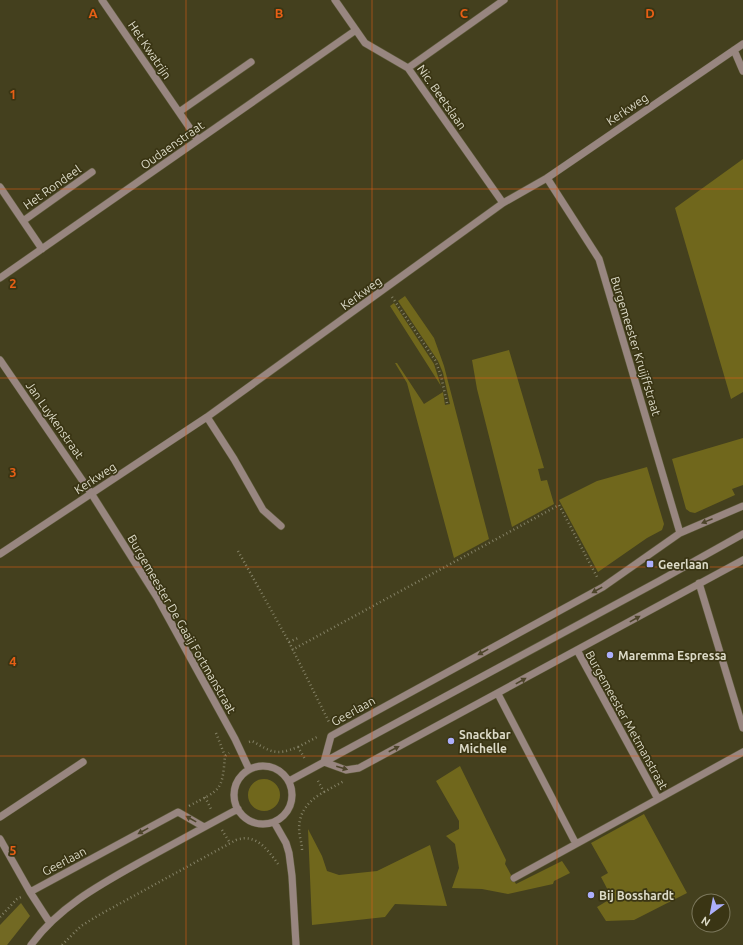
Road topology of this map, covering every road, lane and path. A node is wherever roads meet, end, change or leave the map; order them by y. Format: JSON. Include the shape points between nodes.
{"nodes":[{"id":1,"x":102,"y":0,"type":"edge"},
{"id":2,"x":335,"y":0,"type":"edge"},
{"id":3,"x":504,"y":0,"type":"edge"},
{"id":4,"x":356,"y":30,"type":"junction"},
{"id":5,"x":743,"y":44,"type":"edge"},
{"id":6,"x":734,"y":50,"type":"junction"},
{"id":7,"x":251,"y":62,"type":"dead end"},
{"id":8,"x":408,"y":68,"type":"junction"},
{"id":9,"x":743,"y":71,"type":"edge"},
{"id":10,"x":179,"y":112,"type":"junction"},
{"id":11,"x":198,"y":140,"type":"junction"},
{"id":12,"x":92,"y":172,"type":"dead end"},
{"id":13,"x":547,"y":178,"type":"junction"},
{"id":14,"x":0,"y":186,"type":"edge"},
{"id":15,"x":503,"y":203,"type":"junction"},
{"id":16,"x":23,"y":221,"type":"junction"},
{"id":17,"x":42,"y":248,"type":"junction"},
{"id":18,"x":0,"y":278,"type":"edge"},
{"id":19,"x":387,"y":288,"type":"junction"},
{"id":20,"x":0,"y":360,"type":"edge"},
{"id":21,"x":447,"y":403,"type":"dead end"},
{"id":22,"x":207,"y":417,"type":"junction"},
{"id":23,"x":91,"y":493,"type":"junction"},
{"id":24,"x":743,"y":506,"type":"edge"},
{"id":25,"x":281,"y":526,"type":"dead end"},
{"id":26,"x":680,"y":532,"type":"junction"},
{"id":27,"x":743,"y":534,"type":"edge"},
{"id":28,"x":238,"y":551,"type":"dead end"},
{"id":29,"x":0,"y":554,"type":"edge"},
{"id":30,"x":743,"y":560,"type":"edge"},
{"id":31,"x":699,"y":583,"type":"junction"},
{"id":32,"x":603,"y":587,"type":"junction"},
{"id":33,"x":298,"y":638,"type":"dead end"},
{"id":34,"x":289,"y":642,"type":"junction"},
{"id":35,"x":292,"y":650,"type":"junction"},
{"id":36,"x":576,"y":650,"type":"junction"},
{"id":37,"x":498,"y":694,"type":"junction"},
{"id":38,"x":325,"y":724,"type":"dead end"},
{"id":39,"x":743,"y":728,"type":"edge"},
{"id":40,"x":321,"y":731,"type":"dead end"},
{"id":41,"x":239,"y":746,"type":"junction"},
{"id":42,"x":298,"y":747,"type":"junction"},
{"id":43,"x":743,"y":752,"type":"edge"},
{"id":44,"x":83,"y":762,"type":"dead end"},
{"id":45,"x":324,"y":762,"type":"junction"},
{"id":46,"x":311,"y":768,"type":"junction"},
{"id":47,"x":249,"y":769,"type":"junction"},
{"id":48,"x":289,"y":780,"type":"junction"},
{"id":49,"x":658,"y":799,"type":"junction"},
{"id":50,"x":238,"y":810,"type":"junction"},
{"id":51,"x":178,"y":812,"type":"junction"},
{"id":52,"x":0,"y":817,"type":"edge"},
{"id":53,"x":274,"y":822,"type":"junction"},
{"id":54,"x":204,"y":827,"type":"junction"},
{"id":55,"x":0,"y":839,"type":"edge"},
{"id":56,"x":576,"y":844,"type":"junction"},
{"id":57,"x":302,"y":855,"type":"dead end"},
{"id":58,"x":292,"y":876,"type":"junction"},
{"id":59,"x":514,"y":878,"type":"dead end"},
{"id":60,"x":30,"y":892,"type":"junction"},
{"id":61,"x":0,"y":917,"type":"edge"},
{"id":62,"x":50,"y":923,"type":"junction"},
{"id":63,"x":31,"y":945,"type":"edge"},
{"id":64,"x":62,"y":945,"type":"edge"},
{"id":65,"x":296,"y":945,"type":"edge"}],
"edges":[{"from":1,"to":10,"type":"street","name":"Het Kwatrijn"},
{"from":2,"to":4,"type":"street","name":"Nic. Beetslaan"},
{"from":3,"to":8,"type":"street"},
{"from":4,"to":8,"type":"street","name":"Nic. Beetslaan","via":[[365,43]]},
{"from":4,"to":11,"type":"street","name":"Oudaenstraat"},
{"from":5,"to":6,"type":"street","name":"Kerkweg"},
{"from":6,"to":9,"type":"street"},
{"from":6,"to":13,"type":"street","name":"Kerkweg"},
{"from":7,"to":10,"type":"street"},
{"from":8,"to":15,"type":"street","name":"Nic. Beetslaan"},
{"from":10,"to":11,"type":"street","name":"Het Kwatrijn"},
{"from":11,"to":17,"type":"street","name":"Oudaenstraat"},
{"from":12,"to":16,"type":"street","name":"Het Rondeel"},
{"from":13,"to":15,"type":"street","name":"Kerkweg"},
{"from":13,"to":26,"type":"street","name":"Burgemeester Kruijffstraat","via":[[599,259]]},
{"from":14,"to":16,"type":"street","name":"Het Rondeel"},
{"from":15,"to":19,"type":"street","name":"Kerkweg"},
{"from":16,"to":17,"type":"street","name":"Het Rondeel"},
{"from":17,"to":18,"type":"street","name":"Oudaenstraat"},
{"from":19,"to":21,"type":"path","via":[[435,360]]},
{"from":19,"to":22,"type":"street","name":"Kerkweg"},
{"from":20,"to":23,"type":"street","name":"Jan Luykenstraat"},
{"from":22,"to":23,"type":"street","name":"Kerkweg"},
{"from":22,"to":25,"type":"street","via":[[263,510]]},
{"from":23,"to":29,"type":"street","name":"Kerkweg"},
{"from":23,"to":41,"type":"street","name":"Burgemeester De Gaaij Fortmanstraat","via":[[158,599]]},
{"from":24,"to":26,"type":"street","name":"Geerlaan","one_way":true},
{"from":26,"to":32,"type":"street","name":"Geerlaan"},
{"from":27,"to":45,"type":"street"},
{"from":28,"to":34,"type":"path"},
{"from":30,"to":31,"type":"street"},
{"from":36,"to":31,"type":"street","one_way":true},
{"from":31,"to":39,"type":"street"},
{"from":32,"to":35,"type":"path","via":[[559,505]]},
{"from":32,"to":45,"type":"street","name":"Geerlaan","one_way":true,"via":[[331,736]]},
{"from":33,"to":34,"type":"path"},
{"from":34,"to":35,"type":"path"},
{"from":35,"to":38,"type":"path","via":[[329,722]]},
{"from":37,"to":36,"type":"street","one_way":true},
{"from":36,"to":49,"type":"street","name":"Burgemeester Metmanstraat"},
{"from":45,"to":37,"type":"street","one_way":true,"via":[[346,770],[360,768]]},
{"from":37,"to":56,"type":"street"},
{"from":40,"to":42,"type":"path","via":[[320,735]]},
{"from":41,"to":42,"type":"path","via":[[252,741],[275,753],[284,753]]},
{"from":41,"to":47,"type":"street","name":"Burgemeester De Gaaij Fortmanstraat"},
{"from":41,"to":51,"type":"path","via":[[225,756],[223,779],[219,788]]},
{"from":42,"to":46,"type":"path"},
{"from":43,"to":49,"type":"street","name":"Burgemeester Metmanstraat"},
{"from":44,"to":52,"type":"street"},
{"from":45,"to":46,"type":"street"},
{"from":46,"to":48,"type":"street"},
{"from":46,"to":57,"type":"path","via":[[324,792],[309,802],[302,815]]},
{"from":47,"to":48,"type":"street","via":[[256,766],[271,766],[285,774]]},
{"from":47,"to":50,"type":"street","via":[[242,774],[235,787]]},
{"from":48,"to":53,"type":"street","via":[[293,797],[291,805],[284,815]]},
{"from":49,"to":56,"type":"street"},
{"from":50,"to":53,"type":"street","via":[[254,822]]},
{"from":50,"to":54,"type":"street"},
{"from":54,"to":51,"type":"street","one_way":true},
{"from":51,"to":60,"type":"street","name":"Geerlaan","one_way":true},
{"from":53,"to":58,"type":"street","via":[[286,843]]},
{"from":54,"to":62,"type":"street","via":[[93,889]]},
{"from":55,"to":60,"type":"street"},
{"from":56,"to":59,"type":"street"},
{"from":58,"to":64,"type":"path","via":[[278,866],[260,844],[244,837],[81,926]]},
{"from":58,"to":65,"type":"street"},
{"from":60,"to":61,"type":"path","via":[[18,898]]},
{"from":60,"to":62,"type":"street"},
{"from":62,"to":63,"type":"street"}]}
